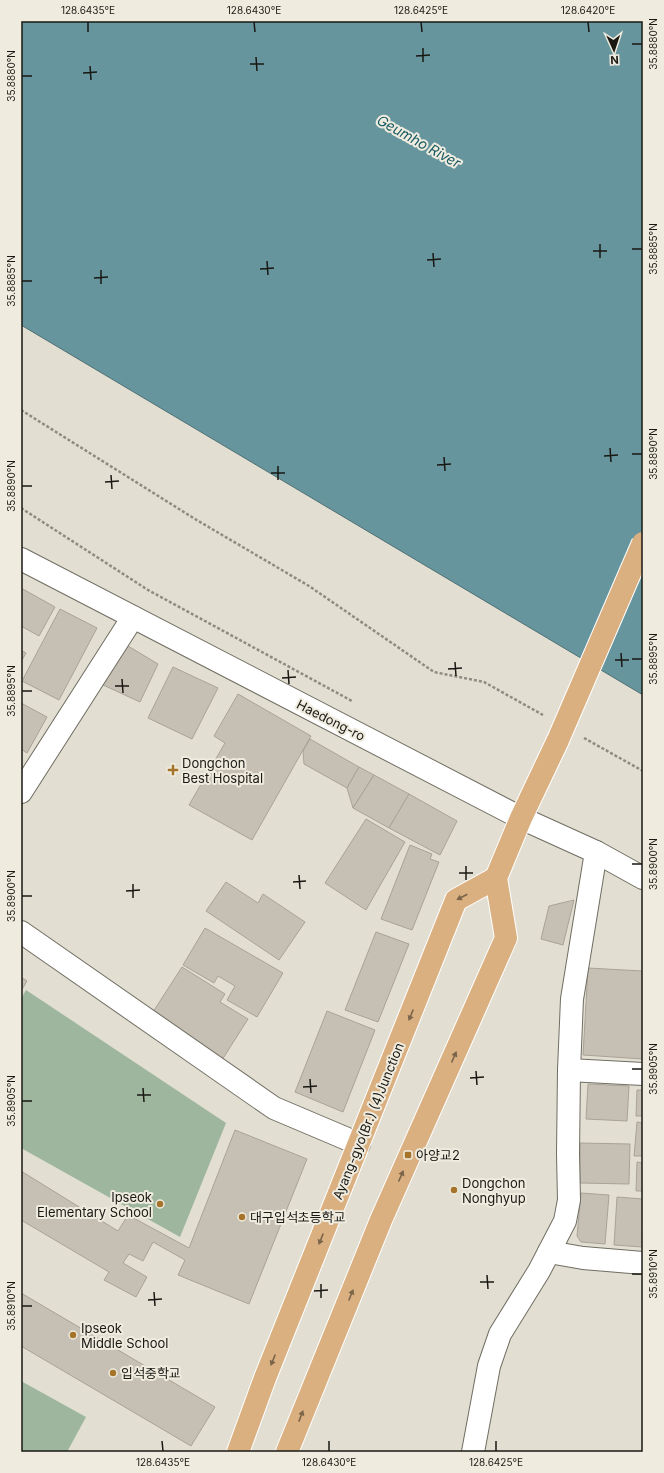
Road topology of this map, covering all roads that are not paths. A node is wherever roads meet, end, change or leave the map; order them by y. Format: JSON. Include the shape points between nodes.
{"nodes":[{"id":1,"x":643,"y":543,"type":"edge"},
{"id":2,"x":21,"y":559,"type":"edge"},
{"id":3,"x":133,"y":617,"type":"junction"},
{"id":4,"x":21,"y":792,"type":"edge"},
{"id":5,"x":521,"y":818,"type":"junction"},
{"id":6,"x":596,"y":852,"type":"junction"},
{"id":7,"x":496,"y":878,"type":"junction"},
{"id":8,"x":643,"y":878,"type":"edge"},
{"id":9,"x":21,"y":932,"type":"edge"},
{"id":10,"x":569,"y":1070,"type":"junction"},
{"id":11,"x":643,"y":1074,"type":"edge"},
{"id":12,"x":359,"y":1144,"type":"junction"},
{"id":13,"x":549,"y":1252,"type":"junction"},
{"id":14,"x":643,"y":1263,"type":"edge"},
{"id":15,"x":238,"y":1452,"type":"edge"},
{"id":16,"x":287,"y":1452,"type":"edge"},
{"id":17,"x":473,"y":1452,"type":"edge"}],
"edges":[{"from":1,"to":5,"type":"main road","bridge":true,"via":[[558,740]]},
{"from":2,"to":3,"type":"street","name":"Haedong-ro"},
{"from":3,"to":4,"type":"street"},
{"from":3,"to":5,"type":"street","name":"Haedong-ro"},
{"from":5,"to":6,"type":"street","name":"Haedong-ro"},
{"from":5,"to":7,"type":"main road"},
{"from":6,"to":8,"type":"street","name":"Haedong-ro"},
{"from":6,"to":10,"type":"street","via":[[572,999]]},
{"from":7,"to":12,"type":"main road","name":"Ayang-gyo(Br.) (4)Junction","one_way":true,"via":[[456,900]]},
{"from":16,"to":7,"type":"main road","one_way":true,"via":[[381,1220],[506,938]]},
{"from":9,"to":12,"type":"street","via":[[274,1108]]},
{"from":10,"to":11,"type":"street"},
{"from":10,"to":13,"type":"street","via":[[569,1200],[564,1221]]},
{"from":12,"to":15,"type":"main road","name":"Ayang-gyo(Br.) (4)Junction","one_way":true},
{"from":13,"to":14,"type":"street","via":[[582,1258]]},
{"from":13,"to":17,"type":"street","via":[[540,1271],[500,1334],[489,1366]]}]}
